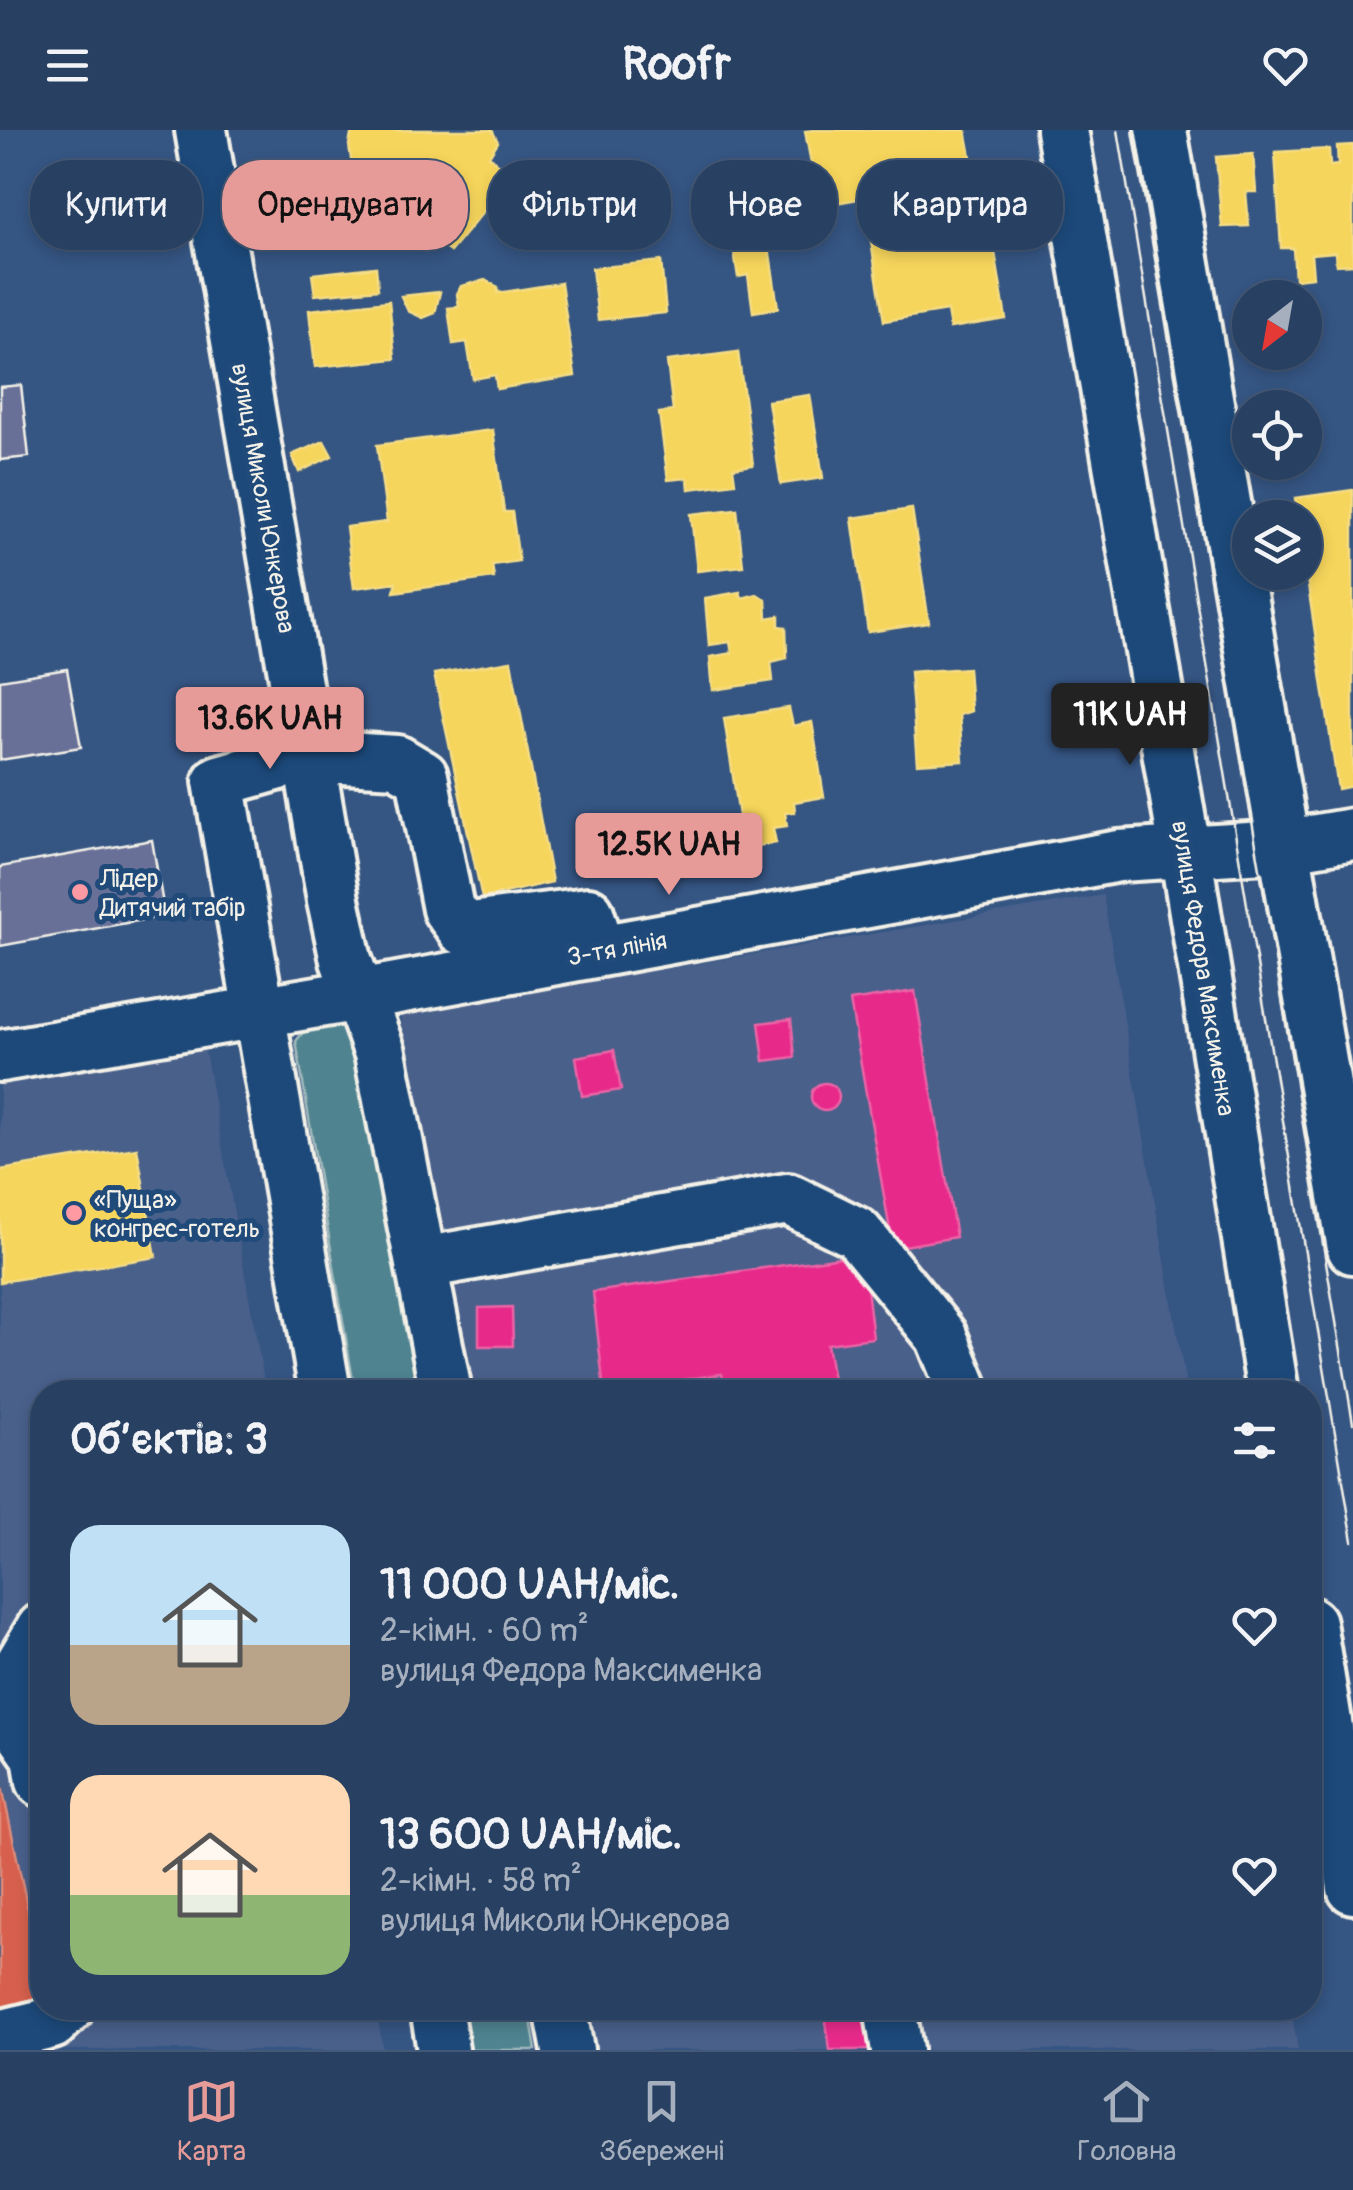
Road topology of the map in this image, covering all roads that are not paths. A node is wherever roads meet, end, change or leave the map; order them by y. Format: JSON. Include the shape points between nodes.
{"nodes":[{"id":1,"x":201,"y":130,"type":"edge"},
{"id":2,"x":1062,"y":130,"type":"edge"},
{"id":3,"x":1161,"y":130,"type":"edge"},
{"id":4,"x":308,"y":756,"type":"junction"},
{"id":5,"x":1353,"y":834,"type":"edge"},
{"id":6,"x":1282,"y":846,"type":"junction"},
{"id":7,"x":1185,"y":850,"type":"junction"},
{"id":8,"x":600,"y":951,"type":"junction"},
{"id":9,"x":359,"y":995,"type":"junction"},
{"id":10,"x":257,"y":1012,"type":"junction"},
{"id":11,"x":0,"y":1056,"type":"edge"},
{"id":12,"x":1353,"y":1248,"type":"edge"},
{"id":13,"x":422,"y":1263,"type":"junction"},
{"id":14,"x":324,"y":1380,"type":"edge"},
{"id":15,"x":444,"y":1380,"type":"edge"},
{"id":16,"x":959,"y":1380,"type":"edge"},
{"id":17,"x":1271,"y":1380,"type":"edge"},
{"id":18,"x":30,"y":1649,"type":"edge"},
{"id":19,"x":1322,"y":1697,"type":"edge"},
{"id":20,"x":30,"y":1745,"type":"edge"},
{"id":21,"x":1353,"y":1888,"type":"edge"},
{"id":22,"x":55,"y":2020,"type":"edge"},
{"id":23,"x":438,"y":2020,"type":"edge"},
{"id":24,"x":562,"y":2020,"type":"edge"},
{"id":25,"x":892,"y":2020,"type":"edge"},
{"id":26,"x":0,"y":2036,"type":"edge"},
{"id":27,"x":444,"y":2050,"type":"edge"},
{"id":28,"x":568,"y":2050,"type":"edge"},
{"id":29,"x":897,"y":2050,"type":"edge"}],
"edges":[{"from":1,"to":4,"type":"street","name":"вулиця Миколи Юнкерова"},
{"from":2,"to":7,"type":"street","name":"вулиця Федора Максименка"},
{"from":3,"to":6,"type":"street"},
{"from":4,"to":8,"type":"street","via":[[396,761],[422,776],[448,909],[464,929],[588,914]]},
{"from":4,"to":9,"type":"street","name":"вулиця Миколи Юнкерова","via":[[346,960]]},
{"from":4,"to":10,"type":"street","via":[[219,781]]},
{"from":5,"to":6,"type":"street","name":"3-тя лінія"},
{"from":6,"to":7,"type":"street","name":"3-тя лінія"},
{"from":6,"to":12,"type":"street"},
{"from":7,"to":8,"type":"street","name":"3-тя лінія","via":[[1119,856]]},
{"from":7,"to":17,"type":"street","name":"вулиця Федора Максименка"},
{"from":8,"to":9,"type":"street","name":"3-тя лінія"},
{"from":9,"to":10,"type":"street","name":"3-тя лінія"},
{"from":9,"to":13,"type":"street","name":"вулиця Миколи Юнкерова","via":[[380,1053]]},
{"from":10,"to":11,"type":"street","name":"3-тя лінія"},
{"from":10,"to":14,"type":"street"},
{"from":13,"to":15,"type":"street","name":"вулиця Миколи Юнкерова"},
{"from":13,"to":16,"type":"street","via":[[788,1199],[856,1233],[941,1336]]},
{"from":18,"to":20,"type":"street","via":[[14,1676],[8,1713]]},
{"from":19,"to":21,"type":"street"},
{"from":22,"to":26,"type":"street"},
{"from":23,"to":27,"type":"street"},
{"from":24,"to":28,"type":"street"},
{"from":25,"to":29,"type":"street"}]}
